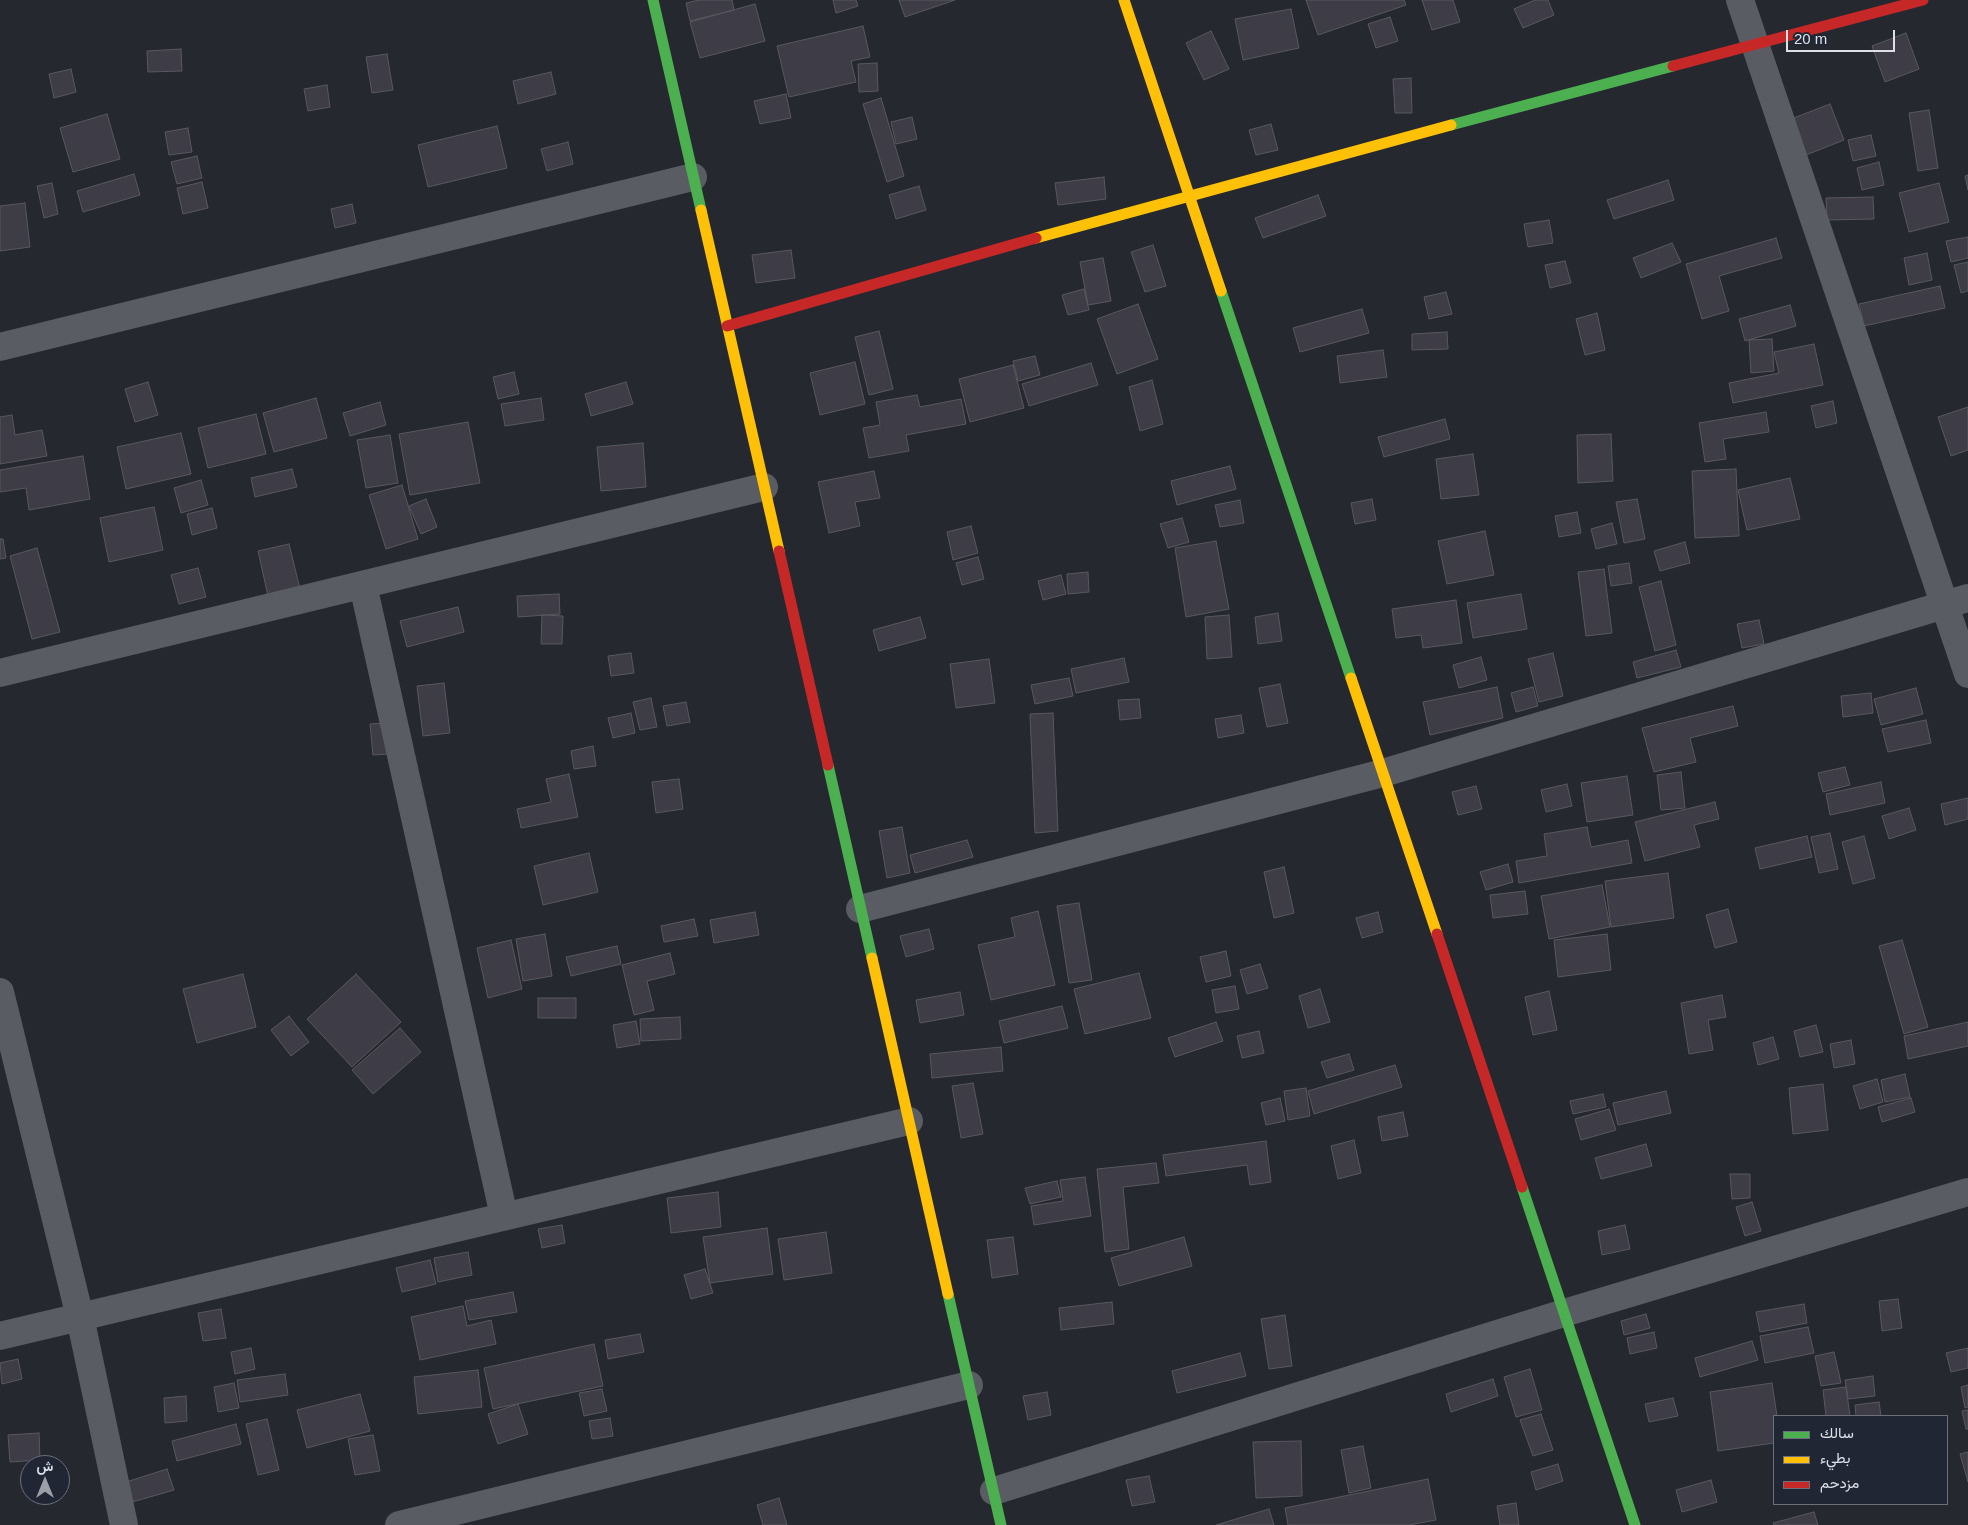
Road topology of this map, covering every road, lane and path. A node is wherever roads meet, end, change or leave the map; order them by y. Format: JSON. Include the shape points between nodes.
{"nodes":[{"id":1,"x":653,"y":0,"type":"edge"},
{"id":2,"x":1124,"y":0,"type":"edge"},
{"id":3,"x":1740,"y":0,"type":"edge"},
{"id":4,"x":1922,"y":0,"type":"edge"},
{"id":5,"x":1755,"y":45,"type":"junction"},
{"id":6,"x":693,"y":177,"type":"junction"},
{"id":7,"x":1189,"y":195,"type":"junction"},
{"id":8,"x":727,"y":326,"type":"junction"},
{"id":9,"x":0,"y":347,"type":"edge"},
{"id":10,"x":764,"y":487,"type":"junction"},
{"id":11,"x":363,"y":585,"type":"junction"},
{"id":12,"x":1956,"y":602,"type":"edge"},
{"id":13,"x":0,"y":673,"type":"edge"},
{"id":14,"x":1968,"y":674,"type":"edge"},
{"id":15,"x":1383,"y":773,"type":"junction"},
{"id":16,"x":860,"y":909,"type":"junction"},
{"id":17,"x":0,"y":992,"type":"edge"},
{"id":18,"x":909,"y":1121,"type":"junction"},
{"id":19,"x":1968,"y":1192,"type":"edge"},
{"id":20,"x":504,"y":1216,"type":"junction"},
{"id":21,"x":1564,"y":1312,"type":"junction"},
{"id":22,"x":80,"y":1317,"type":"junction"},
{"id":23,"x":0,"y":1336,"type":"edge"},
{"id":24,"x":969,"y":1385,"type":"junction"},
{"id":25,"x":994,"y":1492,"type":"junction"},
{"id":26,"x":124,"y":1525,"type":"edge"},
{"id":27,"x":399,"y":1525,"type":"edge"},
{"id":28,"x":1001,"y":1525,"type":"edge"},
{"id":29,"x":1635,"y":1525,"type":"edge"}],
"edges":[{"from":1,"to":6,"type":"street"},
{"from":2,"to":7,"type":"street"},
{"from":3,"to":5,"type":"street"},
{"from":4,"to":5,"type":"street"},
{"from":5,"to":7,"type":"street"},
{"from":5,"to":12,"type":"street"},
{"from":6,"to":8,"type":"street"},
{"from":6,"to":9,"type":"street"},
{"from":7,"to":8,"type":"street"},
{"from":7,"to":15,"type":"street"},
{"from":8,"to":10,"type":"street"},
{"from":10,"to":11,"type":"street"},
{"from":10,"to":16,"type":"street"},
{"from":11,"to":13,"type":"street"},
{"from":11,"to":20,"type":"street"},
{"from":12,"to":14,"type":"street"},
{"from":12,"to":15,"type":"street"},
{"from":15,"to":16,"type":"street"},
{"from":15,"to":21,"type":"street"},
{"from":16,"to":18,"type":"street"},
{"from":17,"to":22,"type":"street"},
{"from":18,"to":20,"type":"street"},
{"from":18,"to":24,"type":"street"},
{"from":19,"to":21,"type":"street"},
{"from":20,"to":22,"type":"street"},
{"from":21,"to":25,"type":"street"},
{"from":21,"to":29,"type":"street"},
{"from":22,"to":23,"type":"street"},
{"from":22,"to":26,"type":"street"},
{"from":24,"to":25,"type":"street"},
{"from":24,"to":27,"type":"street"},
{"from":25,"to":28,"type":"street"}]}
